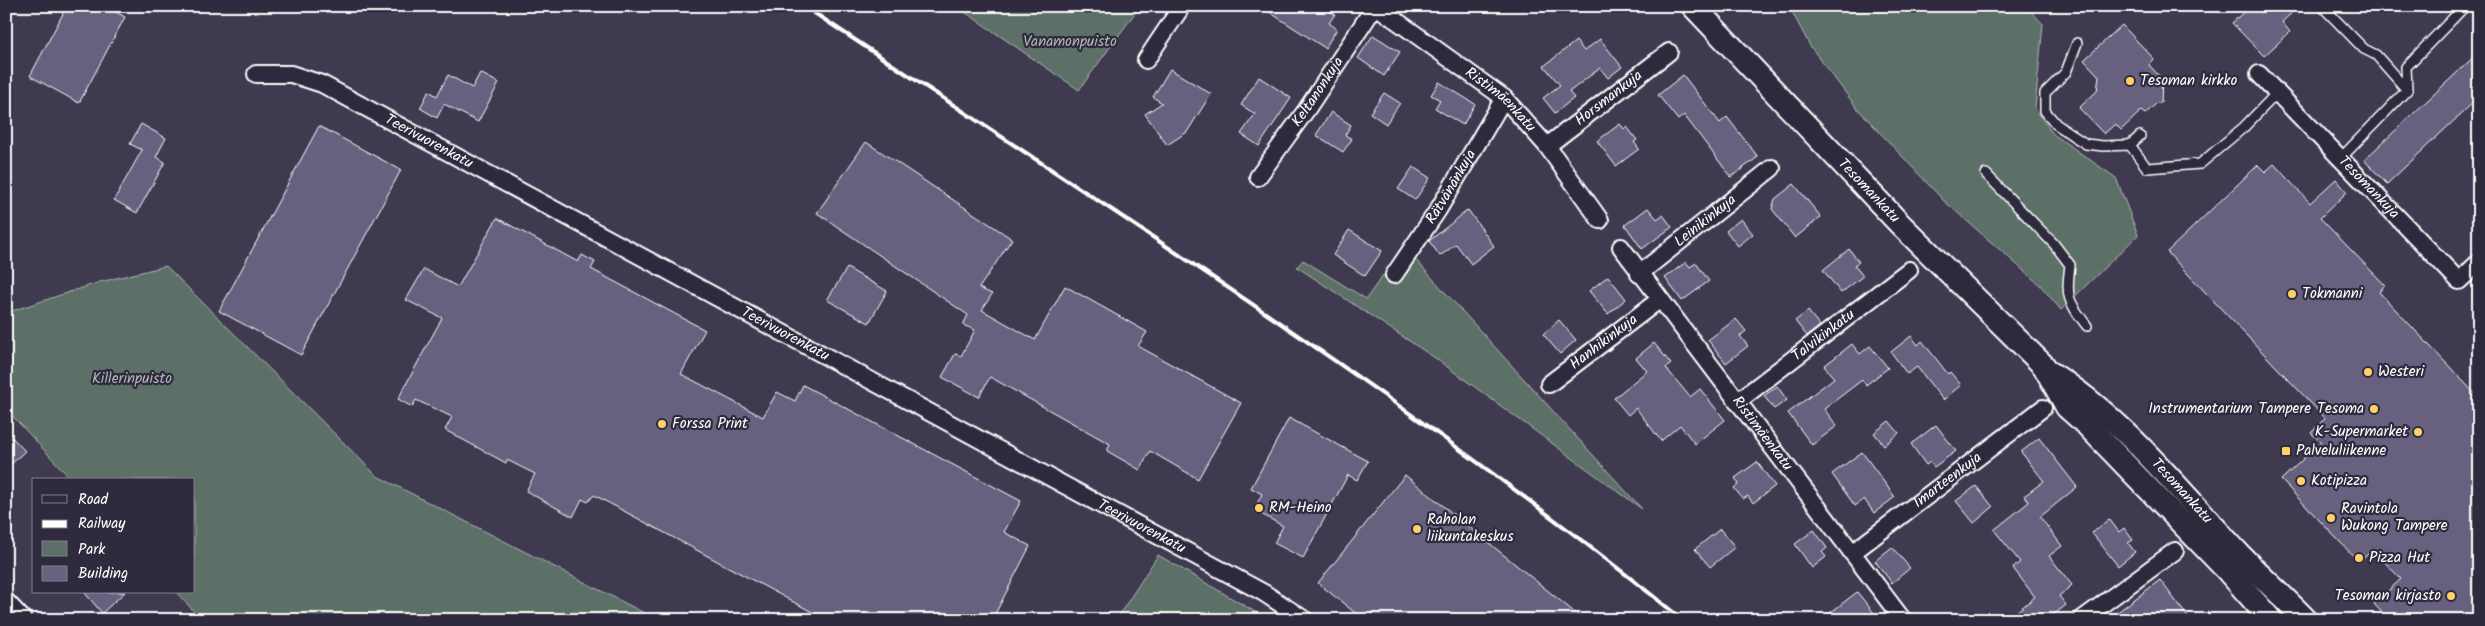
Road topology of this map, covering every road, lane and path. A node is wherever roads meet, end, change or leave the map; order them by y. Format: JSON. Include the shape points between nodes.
{"nodes":[{"id":1,"x":1182,"y":6,"type":"edge"},
{"id":2,"x":1375,"y":6,"type":"edge"},
{"id":3,"x":1693,"y":6,"type":"edge"},
{"id":4,"x":2322,"y":6,"type":"edge"},
{"id":5,"x":2465,"y":6,"type":"edge"},
{"id":6,"x":2077,"y":43,"type":"dead end"},
{"id":7,"x":1670,"y":52,"type":"dead end"},
{"id":8,"x":1146,"y":60,"type":"dead end"},
{"id":9,"x":256,"y":74,"type":"dead end"},
{"id":10,"x":2259,"y":74,"type":"dead end"},
{"id":11,"x":2407,"y":90,"type":"junction"},
{"id":12,"x":2277,"y":93,"type":"junction"},
{"id":13,"x":1504,"y":98,"type":"junction"},
{"id":14,"x":2140,"y":136,"type":"dead end"},
{"id":15,"x":2130,"y":145,"type":"junction"},
{"id":16,"x":1547,"y":146,"type":"junction"},
{"id":17,"x":2340,"y":159,"type":"junction"},
{"id":18,"x":1772,"y":168,"type":"dead end"},
{"id":19,"x":1986,"y":174,"type":"dead end"},
{"id":20,"x":1258,"y":177,"type":"dead end"},
{"id":21,"x":1600,"y":220,"type":"dead end"},
{"id":22,"x":1621,"y":247,"type":"dead end"},
{"id":23,"x":2479,"y":262,"type":"edge"},
{"id":24,"x":1909,"y":270,"type":"dead end"},
{"id":25,"x":1639,"y":274,"type":"junction"},
{"id":26,"x":1394,"y":275,"type":"dead end"},
{"id":27,"x":1660,"y":300,"type":"junction"},
{"id":28,"x":2086,"y":326,"type":"dead end"},
{"id":29,"x":2048,"y":372,"type":"junction"},
{"id":30,"x":1549,"y":384,"type":"dead end"},
{"id":31,"x":1737,"y":402,"type":"junction"},
{"id":32,"x":2043,"y":408,"type":"dead end"},
{"id":33,"x":2175,"y":550,"type":"dead end"},
{"id":34,"x":1852,"y":553,"type":"junction"},
{"id":35,"x":6,"y":604,"type":"edge"},
{"id":36,"x":21,"y":620,"type":"edge"},
{"id":37,"x":1305,"y":620,"type":"edge"},
{"id":38,"x":1903,"y":620,"type":"edge"},
{"id":39,"x":2081,"y":620,"type":"edge"},
{"id":40,"x":2271,"y":620,"type":"edge"},
{"id":41,"x":2306,"y":620,"type":"edge"}],
"edges":[{"from":1,"to":8,"type":"street"},
{"from":2,"to":13,"type":"street","name":"Ristimäenkatu"},
{"from":2,"to":20,"type":"street","name":"Keltanonkuja"},
{"from":3,"to":29,"type":"main road","name":"Tesomankatu","via":[[1900,224]]},
{"from":4,"to":11,"type":"lane","via":[[2364,48],[2376,55]]},
{"from":5,"to":11,"type":"lane","via":[[2406,67]]},
{"from":6,"to":15,"type":"lane","via":[[2066,72],[2045,93],[2045,110],[2056,124],[2086,144]]},
{"from":7,"to":16,"type":"street","name":"Horsmankuja"},
{"from":9,"to":37,"type":"street","name":"Teerivuorenkatu","via":[[291,74],[322,84],[1264,593]]},
{"from":10,"to":12,"type":"street","name":"Tesomankuja"},
{"from":11,"to":17,"type":"lane"},
{"from":12,"to":15,"type":"lane","via":[[2244,127],[2200,164],[2147,168]]},
{"from":12,"to":17,"type":"street","name":"Tesomankuja"},
{"from":13,"to":16,"type":"street","name":"Ristimäenkatu"},
{"from":13,"to":26,"type":"street","name":"Rätvänänkuja","via":[[1438,210]]},
{"from":14,"to":15,"type":"lane"},
{"from":16,"to":21,"type":"street","name":"Ristimäenkatu"},
{"from":17,"to":23,"type":"street","name":"Tesomankuja","via":[[2459,281]]},
{"from":18,"to":25,"type":"street","name":"Leinikinkuja"},
{"from":19,"to":28,"type":"lane","via":[[2070,265],[2067,291],[2071,306]]},
{"from":22,"to":25,"type":"street","name":"Ristimäenkatu"},
{"from":24,"to":31,"type":"street","name":"Talvikinkatu"},
{"from":25,"to":27,"type":"street","name":"Ristimäenkatu"},
{"from":27,"to":30,"type":"street","name":"Hanhikinkuja"},
{"from":27,"to":31,"type":"street","name":"Ristimäenkatu"},
{"from":29,"to":40,"type":"main road","name":"Tesomankatu","via":[[2067,408],[2203,544]]},
{"from":29,"to":41,"type":"main road","name":"Tesomankatu","via":[[2079,391],[2112,420]]},
{"from":31,"to":34,"type":"street","name":"Ristimäenkatu"},
{"from":32,"to":34,"type":"street","name":"Imarteenkuja"},
{"from":33,"to":39,"type":"street"},
{"from":34,"to":38,"type":"street","name":"Ristimäenkatu"},
{"from":35,"to":36,"type":"street"}]}
